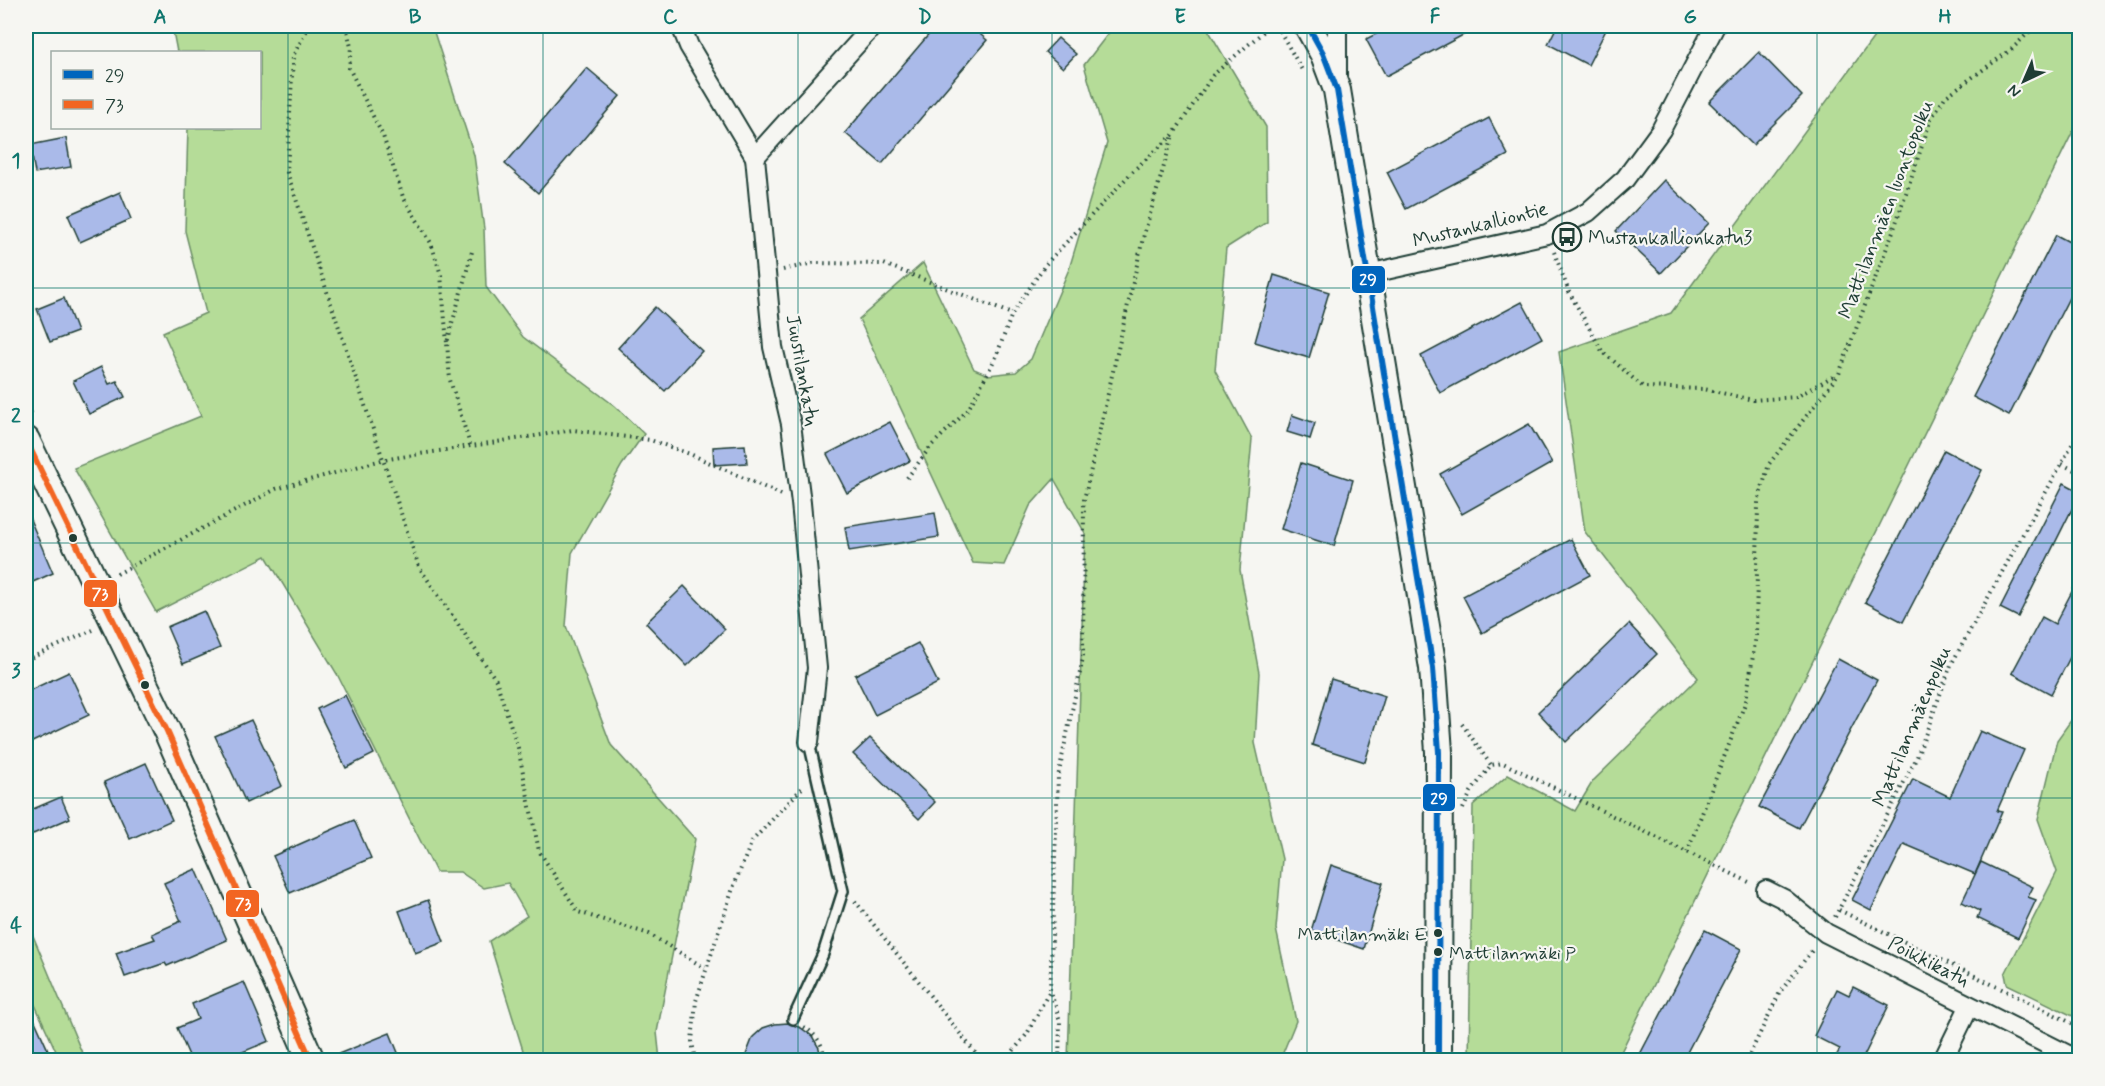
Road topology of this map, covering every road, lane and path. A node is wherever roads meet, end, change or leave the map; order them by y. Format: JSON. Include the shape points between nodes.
{"nodes":[{"id":1,"x":309,"y":26,"type":"edge"},
{"id":2,"x":346,"y":26,"type":"edge"},
{"id":3,"x":681,"y":26,"type":"edge"},
{"id":4,"x":873,"y":26,"type":"edge"},
{"id":5,"x":1270,"y":26,"type":"edge"},
{"id":6,"x":1277,"y":26,"type":"edge"},
{"id":7,"x":1308,"y":26,"type":"edge"},
{"id":8,"x":1336,"y":26,"type":"edge"},
{"id":9,"x":1715,"y":26,"type":"edge"},
{"id":10,"x":2035,"y":26,"type":"edge"},
{"id":11,"x":1305,"y":78,"type":"dead end"},
{"id":12,"x":1337,"y":90,"type":"junction"},
{"id":13,"x":1173,"y":135,"type":"junction"},
{"id":14,"x":755,"y":157,"type":"junction"},
{"id":15,"x":1547,"y":234,"type":"junction"},
{"id":16,"x":473,"y":248,"type":"dead end"},
{"id":17,"x":766,"y":273,"type":"junction"},
{"id":18,"x":1368,"y":274,"type":"junction"},
{"id":19,"x":1012,"y":314,"type":"junction"},
{"id":20,"x":447,"y":343,"type":"junction"},
{"id":21,"x":1839,"y":374,"type":"junction"},
{"id":22,"x":2079,"y":430,"type":"edge"},
{"id":23,"x":26,"y":440,"type":"edge"},
{"id":24,"x":470,"y":445,"type":"junction"},
{"id":25,"x":382,"y":460,"type":"junction"},
{"id":26,"x":2062,"y":464,"type":"junction"},
{"id":27,"x":2079,"y":472,"type":"edge"},
{"id":28,"x":907,"y":478,"type":"dead end"},
{"id":29,"x":801,"y":503,"type":"junction"},
{"id":30,"x":117,"y":574,"type":"dead end"},
{"id":31,"x":114,"y":623,"type":"junction"},
{"id":32,"x":26,"y":660,"type":"edge"},
{"id":33,"x":809,"y":742,"type":"joint"},
{"id":34,"x":1491,"y":765,"type":"dead end"},
{"id":35,"x":816,"y":775,"type":"junction"},
{"id":36,"x":1687,"y":852,"type":"junction"},
{"id":37,"x":1766,"y":890,"type":"joint"},
{"id":38,"x":843,"y":891,"type":"junction"},
{"id":39,"x":1839,"y":910,"type":"junction"},
{"id":40,"x":1826,"y":933,"type":"junction"},
{"id":41,"x":705,"y":968,"type":"junction"},
{"id":42,"x":1050,"y":990,"type":"junction"},
{"id":43,"x":1969,"y":1007,"type":"junction"},
{"id":44,"x":793,"y":1019,"type":"joint"},
{"id":45,"x":2079,"y":1027,"type":"edge"},
{"id":46,"x":311,"y":1060,"type":"edge"},
{"id":47,"x":694,"y":1060,"type":"edge"},
{"id":48,"x":824,"y":1060,"type":"edge"},
{"id":49,"x":981,"y":1060,"type":"edge"},
{"id":50,"x":1006,"y":1060,"type":"edge"},
{"id":51,"x":1059,"y":1060,"type":"edge"},
{"id":52,"x":1438,"y":1060,"type":"edge"},
{"id":53,"x":1747,"y":1060,"type":"edge"},
{"id":54,"x":1943,"y":1060,"type":"edge"},
{"id":55,"x":2078,"y":1060,"type":"edge"}],
"edges":[{"from":1,"to":25,"type":"path","via":[[293,56],[287,172]]},
{"from":2,"to":20,"type":"path","via":[[351,47],[349,68],[383,136],[404,197],[431,243],[441,275]]},
{"from":3,"to":14,"type":"street","name":"Juustilankatu"},
{"from":4,"to":14,"type":"street"},
{"from":5,"to":13,"type":"path","via":[[1213,75]]},
{"from":6,"to":11,"type":"path"},
{"from":7,"to":12,"type":"street"},
{"from":8,"to":12,"type":"street"},
{"from":9,"to":15,"type":"street","name":"Mustankalliontie","via":[[1661,130],[1625,179],[1588,212]]},
{"from":10,"to":21,"type":"path","name":"Mattilanmäen luontopolku","via":[[2012,49],[1945,97],[1931,119]]},
{"from":12,"to":18,"type":"street"},
{"from":13,"to":19,"type":"path","via":[[1134,170],[1045,265]]},
{"from":13,"to":42,"type":"path","via":[[1143,237],[1084,500],[1083,658],[1058,777]]},
{"from":14,"to":17,"type":"street","name":"Juustilankatu"},
{"from":15,"to":18,"type":"street","name":"Mustankalliontie"},
{"from":15,"to":21,"type":"path","via":[[1569,292],[1602,351],[1643,387],[1704,389],[1753,400],[1796,397]]},
{"from":16,"to":20,"type":"path"},
{"from":17,"to":19,"type":"path","via":[[813,262],[884,264]]},
{"from":17,"to":29,"type":"street","name":"Juustilankatu","via":[[773,347],[791,424]]},
{"from":18,"to":52,"type":"street","via":[[1433,668],[1439,752]]},
{"from":19,"to":28,"type":"path","via":[[996,357],[968,410],[931,446]]},
{"from":20,"to":24,"type":"path","via":[[450,380]]},
{"from":21,"to":36,"type":"path","name":"Mattilanmäen luontopolku","via":[[1769,464],[1758,502],[1756,636],[1746,701]]},
{"from":22,"to":26,"type":"path","name":"Mattilanmäenpolku"},
{"from":23,"to":31,"type":"street"},
{"from":24,"to":25,"type":"path"},
{"from":24,"to":29,"type":"path","via":[[573,430],[650,440]]},
{"from":25,"to":30,"type":"path","via":[[276,489]]},
{"from":25,"to":41,"type":"path","via":[[418,567],[496,680],[518,748],[539,851],[578,912],[649,934]]},
{"from":26,"to":27,"type":"path"},
{"from":26,"to":39,"type":"path","name":"Mattilanmäenpolku","via":[[1951,665],[1917,757]]},
{"from":29,"to":33,"type":"street","name":"Juustilankatu","via":[[817,668]]},
{"from":31,"to":32,"type":"path"},
{"from":31,"to":46,"type":"street","via":[[167,731]]},
{"from":33,"to":35,"type":"lane"},
{"from":34,"to":36,"type":"path","via":[[1503,763]]},
{"from":35,"to":38,"type":"lane"},
{"from":35,"to":41,"type":"path","via":[[752,841]]},
{"from":36,"to":37,"type":"path"},
{"from":37,"to":40,"type":"street","name":"Poikkikatu","via":[[1784,899]]},
{"from":38,"to":44,"type":"lane","via":[[823,954]]},
{"from":38,"to":49,"type":"path","via":[[859,905]]},
{"from":39,"to":40,"type":"path","name":"Mattilanmäenpolku"},
{"from":39,"to":45,"type":"path"},
{"from":40,"to":43,"type":"street","name":"Poikkikatu"},
{"from":40,"to":53,"type":"path","name":"Mattilanmäenpolku","via":[[1780,992]]},
{"from":41,"to":47,"type":"path","via":[[695,1011]]},
{"from":42,"to":50,"type":"path","via":[[1027,1034]]},
{"from":42,"to":51,"type":"path","via":[[1060,1022]]},
{"from":43,"to":54,"type":"street"},
{"from":43,"to":55,"type":"street","name":"Poikkikatu"},
{"from":44,"to":48,"type":"path","via":[[819,1040]]}]}
